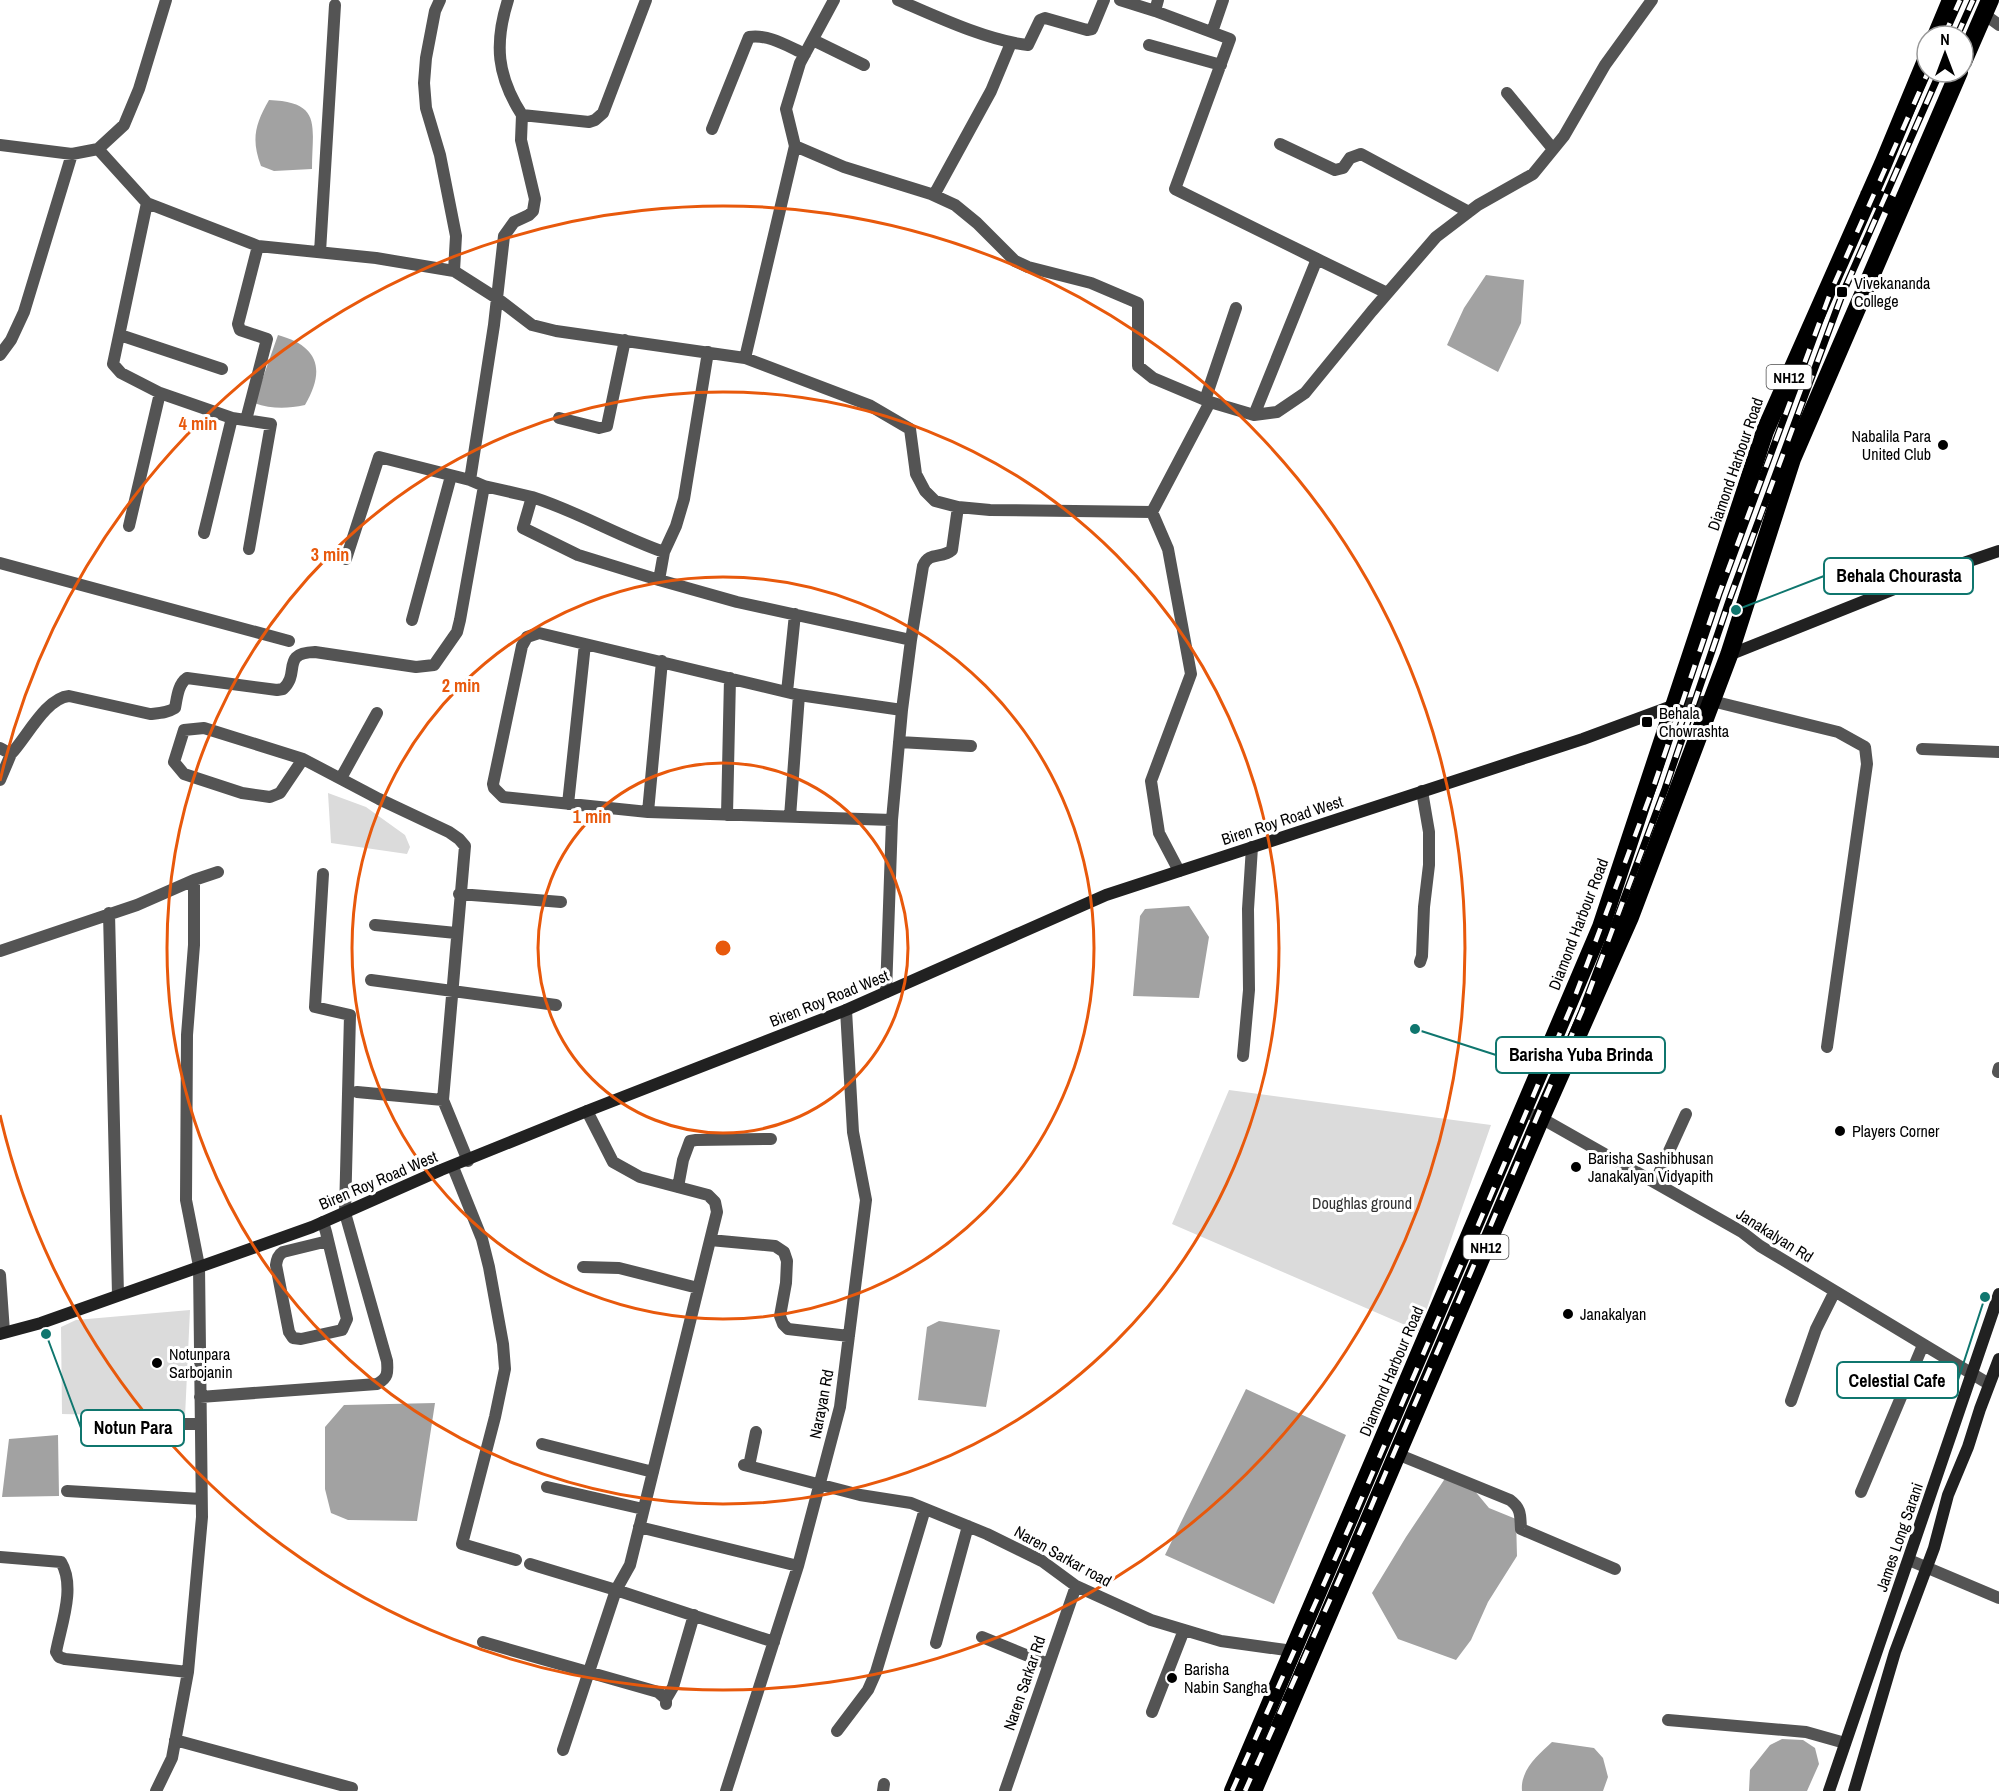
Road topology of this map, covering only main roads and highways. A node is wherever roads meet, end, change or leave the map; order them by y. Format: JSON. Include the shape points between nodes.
{"nodes":[{"id":1,"x":1951,"y":0,"type":"edge"},
{"id":2,"x":1987,"y":7,"type":"edge"},
{"id":3,"x":1941,"y":24,"type":"edge"},
{"id":4,"x":1975,"y":34,"type":"edge"},
{"id":5,"x":1916,"y":84,"type":"edge"},
{"id":6,"x":1954,"y":84,"type":"edge"},
{"id":7,"x":1869,"y":195,"type":"junction"},
{"id":8,"x":1899,"y":209,"type":"junction"},
{"id":9,"x":1999,"y":551,"type":"edge"},
{"id":10,"x":1729,"y":655,"type":"junction"},
{"id":11,"x":1712,"y":701,"type":"junction"},
{"id":12,"x":1675,"y":705,"type":"junction"},
{"id":13,"x":1612,"y":893,"type":"junction"},
{"id":14,"x":1635,"y":902,"type":"junction"},
{"id":15,"x":1999,"y":1294,"type":"edge"},
{"id":16,"x":2,"y":1333,"type":"edge"},
{"id":17,"x":1999,"y":1359,"type":"edge"},
{"id":18,"x":1233,"y":1791,"type":"edge"},
{"id":19,"x":1253,"y":1791,"type":"edge"},
{"id":20,"x":1829,"y":1791,"type":"edge"},
{"id":21,"x":1854,"y":1791,"type":"edge"}],
"edges":[{"from":1,"to":3,"type":"highway"},
{"from":2,"to":4,"type":"highway"},
{"from":5,"to":7,"type":"highway","name":"Diamond Harbour Road","number":"NH12"},
{"from":6,"to":8,"type":"highway","number":"NH12"},
{"from":7,"to":8,"type":"highway"},
{"from":7,"to":12,"type":"highway","name":"Diamond Harbour Road","number":"NH12","via":[[1765,431]]},
{"from":8,"to":10,"type":"highway","number":"NH12","via":[[1792,459]]},
{"from":9,"to":10,"type":"main road"},
{"from":10,"to":11,"type":"highway","number":"NH12"},
{"from":11,"to":12,"type":"main road","name":"Biren Roy Road West"},
{"from":11,"to":14,"type":"highway","number":"NH12"},
{"from":12,"to":13,"type":"highway","name":"Diamond Harbour Road","number":"NH12"},
{"from":12,"to":16,"type":"main road","name":"Biren Roy Road West","via":[[1106,895],[846,1010],[587,1111],[323,1222],[41,1323]]},
{"from":13,"to":14,"type":"highway"},
{"from":13,"to":18,"type":"highway","name":"Diamond Harbour Road","number":"NH12","via":[[1601,927]]},
{"from":14,"to":19,"type":"highway","number":"NH12"},
{"from":15,"to":20,"type":"main road","name":"James Long Sarani"},
{"from":17,"to":21,"type":"main road","via":[[1895,1652]]}]}
